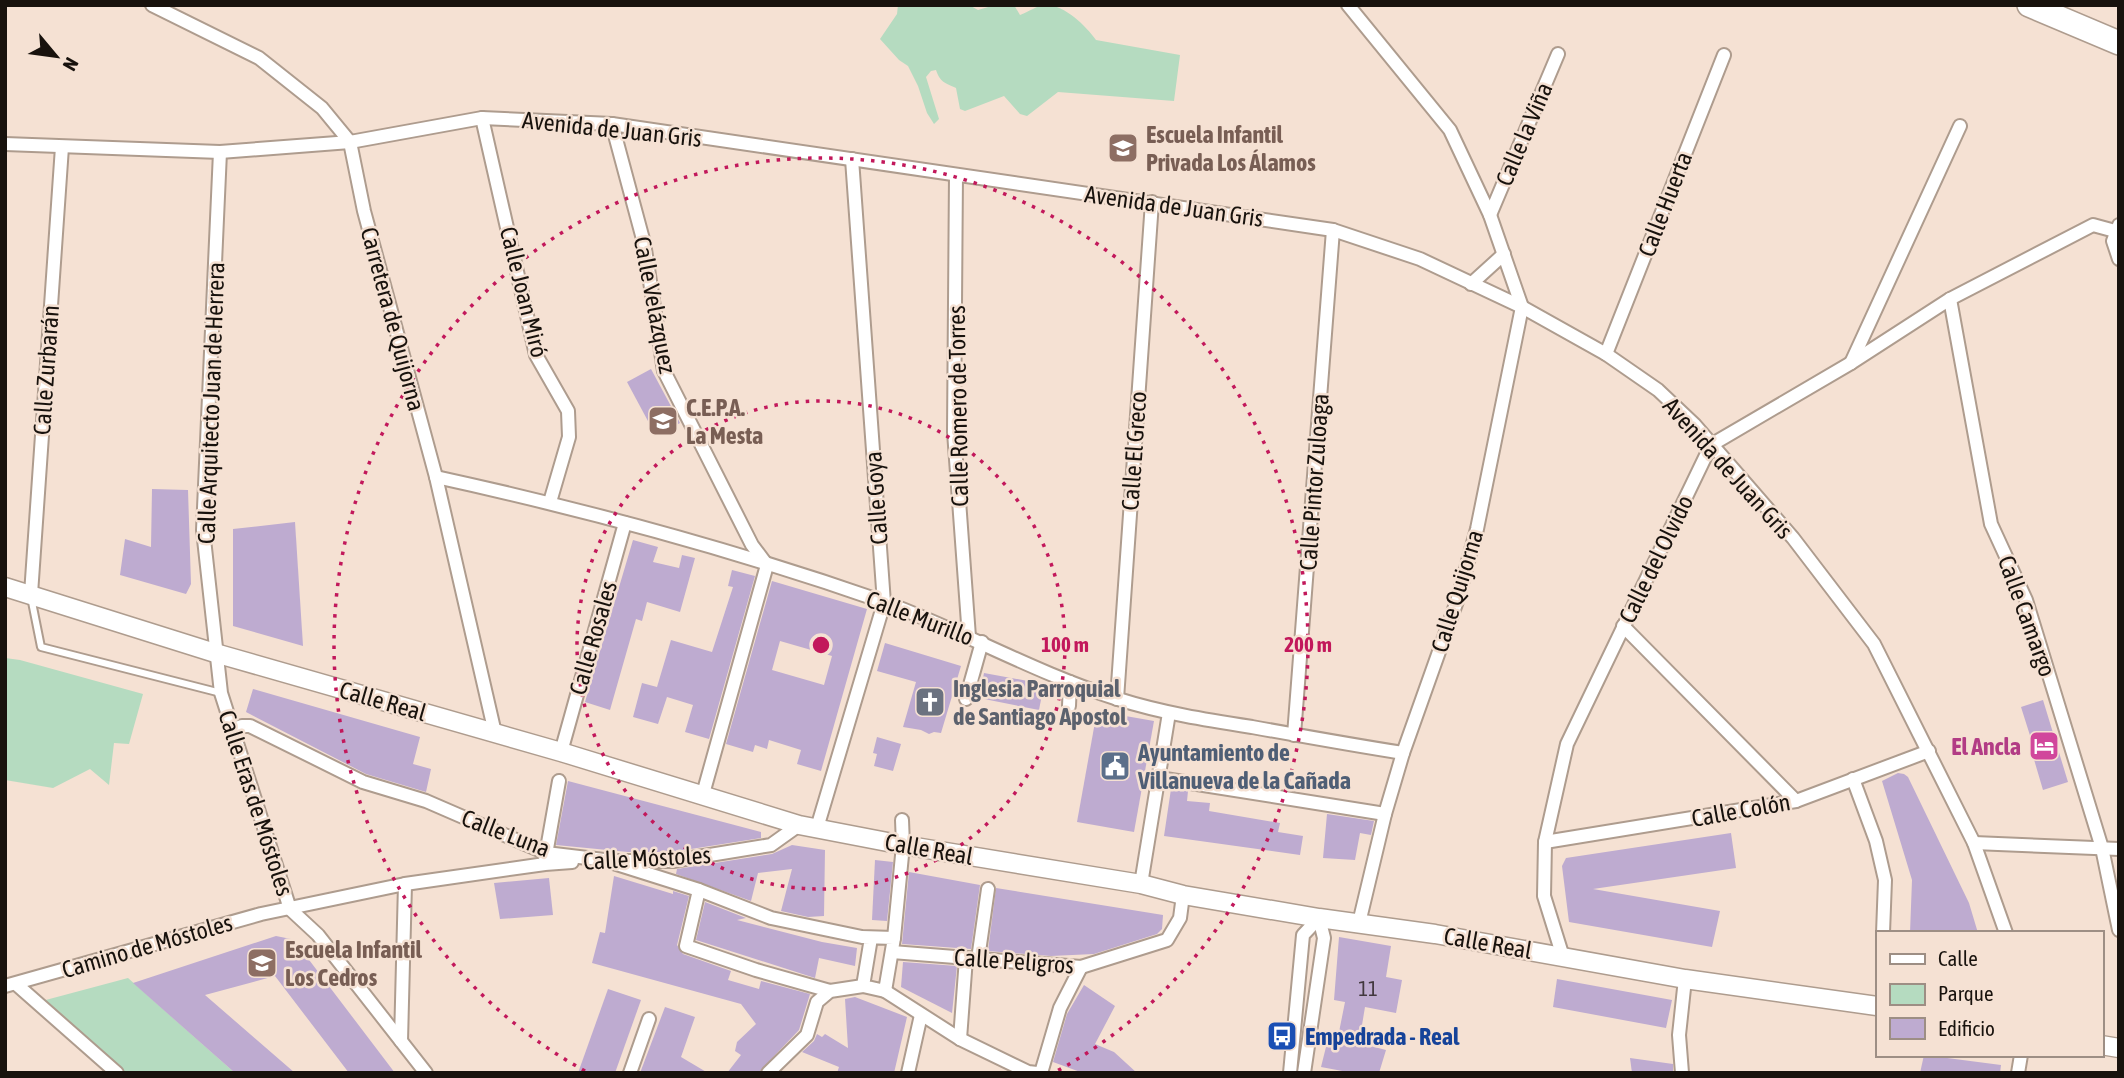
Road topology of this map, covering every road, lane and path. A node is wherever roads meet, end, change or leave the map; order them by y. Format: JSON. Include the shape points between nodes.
{"nodes":[{"id":1,"x":152,"y":5,"type":"edge"},
{"id":2,"x":1348,"y":5,"type":"edge"},
{"id":3,"x":2029,"y":5,"type":"edge"},
{"id":4,"x":2119,"y":43,"type":"edge"},
{"id":5,"x":1558,"y":54,"type":"dead end"},
{"id":6,"x":1724,"y":55,"type":"dead end"},
{"id":7,"x":482,"y":118,"type":"junction"},
{"id":8,"x":612,"y":124,"type":"junction"},
{"id":9,"x":1960,"y":126,"type":"dead end"},
{"id":10,"x":350,"y":142,"type":"junction"},
{"id":11,"x":5,"y":144,"type":"edge"},
{"id":12,"x":62,"y":147,"type":"junction"},
{"id":13,"x":220,"y":152,"type":"junction"},
{"id":14,"x":852,"y":159,"type":"junction"},
{"id":15,"x":956,"y":175,"type":"junction"},
{"id":16,"x":1152,"y":202,"type":"junction"},
{"id":17,"x":1490,"y":215,"type":"junction"},
{"id":18,"x":2117,"y":228,"type":"edge"},
{"id":19,"x":1333,"y":230,"type":"junction"},
{"id":20,"x":1504,"y":254,"type":"junction"},
{"id":21,"x":2119,"y":259,"type":"edge"},
{"id":22,"x":1471,"y":284,"type":"junction"},
{"id":23,"x":1950,"y":299,"type":"junction"},
{"id":24,"x":1522,"y":307,"type":"junction"},
{"id":25,"x":1606,"y":354,"type":"junction"},
{"id":26,"x":1851,"y":363,"type":"junction"},
{"id":27,"x":1711,"y":445,"type":"junction"},
{"id":28,"x":436,"y":477,"type":"junction"},
{"id":29,"x":550,"y":502,"type":"junction"},
{"id":30,"x":625,"y":523,"type":"junction"},
{"id":31,"x":767,"y":565,"type":"junction"},
{"id":32,"x":5,"y":587,"type":"edge"},
{"id":33,"x":31,"y":594,"type":"junction"},
{"id":34,"x":884,"y":603,"type":"junction"},
{"id":35,"x":1623,"y":626,"type":"junction"},
{"id":36,"x":969,"y":637,"type":"junction"},
{"id":37,"x":982,"y":642,"type":"junction"},
{"id":38,"x":215,"y":653,"type":"junction"},
{"id":39,"x":1070,"y":682,"type":"junction"},
{"id":40,"x":221,"y":693,"type":"junction"},
{"id":41,"x":966,"y":699,"type":"dead end"},
{"id":42,"x":1117,"y":699,"type":"junction"},
{"id":43,"x":1069,"y":706,"type":"dead end"},
{"id":44,"x":1169,"y":713,"type":"junction"},
{"id":45,"x":231,"y":730,"type":"junction"},
{"id":46,"x":495,"y":733,"type":"junction"},
{"id":47,"x":1294,"y":734,"type":"junction"},
{"id":48,"x":1929,"y":751,"type":"junction"},
{"id":49,"x":561,"y":752,"type":"junction"},
{"id":50,"x":1403,"y":753,"type":"junction"},
{"id":51,"x":1159,"y":778,"type":"junction"},
{"id":52,"x":1853,"y":779,"type":"junction"},
{"id":53,"x":559,"y":781,"type":"dead end"},
{"id":54,"x":703,"y":794,"type":"junction"},
{"id":55,"x":1796,"y":802,"type":"junction"},
{"id":56,"x":1385,"y":814,"type":"junction"},
{"id":57,"x":902,"y":820,"type":"dead end"},
{"id":58,"x":799,"y":825,"type":"junction"},
{"id":59,"x":817,"y":828,"type":"junction"},
{"id":60,"x":1545,"y":842,"type":"junction"},
{"id":61,"x":1974,"y":843,"type":"junction"},
{"id":62,"x":903,"y":845,"type":"junction"},
{"id":63,"x":2102,"y":848,"type":"junction"},
{"id":64,"x":2119,"y":849,"type":"edge"},
{"id":65,"x":545,"y":858,"type":"junction"},
{"id":66,"x":604,"y":860,"type":"junction"},
{"id":67,"x":405,"y":884,"type":"junction"},
{"id":68,"x":1142,"y":884,"type":"junction"},
{"id":69,"x":988,"y":889,"type":"dead end"},
{"id":70,"x":699,"y":890,"type":"junction"},
{"id":71,"x":1183,"y":894,"type":"junction"},
{"id":72,"x":290,"y":909,"type":"junction"},
{"id":73,"x":1319,"y":918,"type":"junction"},
{"id":74,"x":1359,"y":923,"type":"junction"},
{"id":75,"x":2119,"y":930,"type":"edge"},
{"id":76,"x":1883,"y":931,"type":"edge"},
{"id":77,"x":2005,"y":931,"type":"edge"},
{"id":78,"x":872,"y":938,"type":"junction"},
{"id":79,"x":894,"y":938,"type":"junction"},
{"id":80,"x":892,"y":952,"type":"junction"},
{"id":81,"x":1563,"y":957,"type":"junction"},
{"id":82,"x":972,"y":958,"type":"junction"},
{"id":83,"x":1081,"y":967,"type":"junction"},
{"id":84,"x":1685,"y":979,"type":"junction"},
{"id":85,"x":10,"y":985,"type":"edge"},
{"id":86,"x":863,"y":986,"type":"junction"},
{"id":87,"x":830,"y":990,"type":"junction"},
{"id":88,"x":885,"y":990,"type":"junction"},
{"id":89,"x":1876,"y":1006,"type":"edge"},
{"id":90,"x":920,"y":1015,"type":"junction"},
{"id":91,"x":649,"y":1019,"type":"dead end"},
{"id":92,"x":960,"y":1039,"type":"junction"},
{"id":93,"x":401,"y":1041,"type":"junction"},
{"id":94,"x":117,"y":1073,"type":"edge"},
{"id":95,"x":426,"y":1073,"type":"edge"},
{"id":96,"x":630,"y":1073,"type":"edge"},
{"id":97,"x":768,"y":1073,"type":"edge"},
{"id":98,"x":908,"y":1073,"type":"edge"},
{"id":99,"x":1039,"y":1073,"type":"edge"},
{"id":100,"x":1290,"y":1073,"type":"edge"},
{"id":101,"x":1304,"y":1073,"type":"edge"},
{"id":102,"x":1682,"y":1073,"type":"edge"}],
"edges":[{"from":1,"to":10,"type":"street","name":"Carretera de Quijorna","via":[[259,58],[322,108]]},
{"from":2,"to":17,"type":"street","via":[[1450,130]]},
{"from":3,"to":4,"type":"highway"},
{"from":5,"to":17,"type":"street","name":"Calle la Viña"},
{"from":6,"to":25,"type":"street","name":"Calle Huerta"},
{"from":7,"to":8,"type":"street","name":"Avenida de Juan Gris"},
{"from":7,"to":10,"type":"street","name":"Avenida de Juan Gris"},
{"from":7,"to":29,"type":"street","name":"Calle Joan Miró","via":[[536,355],[568,411],[569,437]]},
{"from":8,"to":14,"type":"street","name":"Avenida de Juan Gris"},
{"from":8,"to":31,"type":"street","name":"Calle Velázquez","via":[[644,243],[664,371],[752,545]]},
{"from":9,"to":26,"type":"street"},
{"from":10,"to":13,"type":"street","name":"Avenida de Juan Gris"},
{"from":10,"to":28,"type":"street","name":"Carretera de Quijorna","via":[[364,211]]},
{"from":11,"to":12,"type":"street","name":"Avenida de Juan Gris"},
{"from":12,"to":13,"type":"street","name":"Avenida de Juan Gris"},
{"from":12,"to":33,"type":"street","name":"Calle Zurbarán"},
{"from":13,"to":38,"type":"street","name":"Calle Arquitecto Juan de Herrera","via":[[203,530]]},
{"from":14,"to":15,"type":"street","name":"Avenida de Juan Gris"},
{"from":14,"to":34,"type":"street","name":"Calle Goya"},
{"from":15,"to":16,"type":"street","name":"Avenida de Juan Gris"},
{"from":15,"to":36,"type":"street","name":"Calle Romero de Torres","via":[[954,432]]},
{"from":16,"to":19,"type":"street","name":"Avenida de Juan Gris"},
{"from":16,"to":42,"type":"street","name":"Calle El Greco"},
{"from":17,"to":20,"type":"street"},
{"from":18,"to":21,"type":"street","via":[[2113,242]]},
{"from":18,"to":23,"type":"street","via":[[2093,225]]},
{"from":19,"to":22,"type":"street","name":"Avenida de Juan Gris","via":[[1410,255]]},
{"from":19,"to":47,"type":"street","name":"Calle Pintor Zuloaga"},
{"from":20,"to":22,"type":"street"},
{"from":20,"to":24,"type":"street"},
{"from":22,"to":24,"type":"street","name":"Avenida de Juan Gris"},
{"from":23,"to":26,"type":"street"},
{"from":23,"to":63,"type":"street","name":"Calle Camargo","via":[[1992,524],[2026,600]]},
{"from":24,"to":25,"type":"street","name":"Avenida de Juan Gris"},
{"from":24,"to":50,"type":"street","name":"Calle Quijorna","via":[[1477,529],[1457,601]]},
{"from":25,"to":27,"type":"street","name":"Avenida de Juan Gris","via":[[1658,390]]},
{"from":26,"to":27,"type":"street"},
{"from":27,"to":35,"type":"street","name":"Calle del Olvido"},
{"from":27,"to":48,"type":"street","name":"Avenida de Juan Gris","via":[[1793,538],[1874,644]]},
{"from":28,"to":29,"type":"street","name":"Calle Murillo"},
{"from":28,"to":46,"type":"street","name":"Carretera de Quijorna"},
{"from":29,"to":30,"type":"street","name":"Calle Murillo"},
{"from":30,"to":31,"type":"street","name":"Calle Murillo"},
{"from":30,"to":49,"type":"street","name":"Calle Rosales"},
{"from":31,"to":34,"type":"street","name":"Calle Murillo"},
{"from":31,"to":54,"type":"street"},
{"from":32,"to":33,"type":"street","name":"Calle Real"},
{"from":33,"to":38,"type":"street","name":"Calle Real"},
{"from":33,"to":40,"type":"lane","via":[[41,647]]},
{"from":34,"to":36,"type":"street","name":"Calle Murillo"},
{"from":34,"to":59,"type":"street","name":"Calle Goya"},
{"from":35,"to":55,"type":"street"},
{"from":35,"to":60,"type":"street","name":"Calle del Olvido","via":[[1567,744]]},
{"from":36,"to":37,"type":"street","name":"Calle Murillo"},
{"from":37,"to":39,"type":"street","name":"Calle Murillo"},
{"from":37,"to":41,"type":"street"},
{"from":38,"to":40,"type":"street","name":"Calle Eras de Móstoles"},
{"from":38,"to":46,"type":"street","name":"Calle Real"},
{"from":39,"to":42,"type":"street","name":"Calle Murillo"},
{"from":39,"to":43,"type":"street"},
{"from":40,"to":45,"type":"street","name":"Calle Eras de Móstoles"},
{"from":42,"to":44,"type":"street","name":"Calle Murillo"},
{"from":44,"to":47,"type":"street","name":"Calle Murillo"},
{"from":44,"to":51,"type":"street"},
{"from":45,"to":65,"type":"street","name":"Calle Luna","via":[[250,726],[363,782],[426,801]]},
{"from":45,"to":72,"type":"street","name":"Calle Eras de Móstoles"},
{"from":46,"to":49,"type":"street","name":"Calle Real"},
{"from":47,"to":50,"type":"street","name":"Calle Murillo"},
{"from":48,"to":52,"type":"street","name":"Calle Colón"},
{"from":48,"to":61,"type":"street","name":"Avenida de Juan Gris"},
{"from":49,"to":54,"type":"street","name":"Calle Real"},
{"from":50,"to":56,"type":"street","name":"Calle Quijorna"},
{"from":51,"to":56,"type":"street"},
{"from":51,"to":68,"type":"street"},
{"from":52,"to":55,"type":"street","name":"Calle Colón"},
{"from":52,"to":76,"type":"street","via":[[1885,880]]},
{"from":53,"to":65,"type":"street"},
{"from":54,"to":58,"type":"street","name":"Calle Real"},
{"from":55,"to":60,"type":"street","name":"Calle Colón"},
{"from":56,"to":74,"type":"street","name":"Calle Quijorna"},
{"from":57,"to":62,"type":"street"},
{"from":58,"to":59,"type":"street","name":"Calle Real"},
{"from":58,"to":66,"type":"street","name":"Calle Móstoles","via":[[771,845],[673,861]]},
{"from":59,"to":62,"type":"street","name":"Calle Real"},
{"from":60,"to":81,"type":"street","name":"Calle del Olvido","via":[[1544,896]]},
{"from":61,"to":63,"type":"street"},
{"from":61,"to":77,"type":"street","name":"Avenida de Juan Gris"},
{"from":62,"to":68,"type":"street","name":"Calle Real"},
{"from":62,"to":79,"type":"street"},
{"from":63,"to":64,"type":"street"},
{"from":63,"to":75,"type":"street","name":"Calle Camargo"},
{"from":65,"to":66,"type":"street","name":"Calle Luna"},
{"from":65,"to":67,"type":"street"},
{"from":66,"to":70,"type":"street","name":"Calle Luna"},
{"from":67,"to":72,"type":"street"},
{"from":67,"to":93,"type":"street"},
{"from":68,"to":71,"type":"street","name":"Calle Real"},
{"from":69,"to":82,"type":"street"},
{"from":70,"to":78,"type":"street","name":"Calle Luna","via":[[771,918]]},
{"from":70,"to":87,"type":"street","via":[[686,946]]},
{"from":71,"to":73,"type":"street","name":"Calle Real"},
{"from":71,"to":83,"type":"street","name":"Calle Peligros","via":[[1180,918],[1167,940]]},
{"from":72,"to":85,"type":"street","name":"Camino de Móstoles"},
{"from":72,"to":93,"type":"street","name":"Calle Eras de Móstoles","via":[[318,935]]},
{"from":73,"to":74,"type":"street","name":"Calle Real"},
{"from":73,"to":100,"type":"street","via":[[1303,936]]},
{"from":73,"to":101,"type":"street","via":[[1324,938]]},
{"from":74,"to":81,"type":"street","name":"Calle Real"},
{"from":78,"to":79,"type":"street","name":"Calle Luna"},
{"from":78,"to":86,"type":"street"},
{"from":79,"to":80,"type":"street"},
{"from":80,"to":82,"type":"street","name":"Calle Peligros"},
{"from":80,"to":88,"type":"street"},
{"from":81,"to":84,"type":"street","name":"Calle Real"},
{"from":82,"to":83,"type":"street","name":"Calle Peligros"},
{"from":82,"to":92,"type":"street"},
{"from":83,"to":99,"type":"street","via":[[1060,1008]]},
{"from":84,"to":89,"type":"street","name":"Calle Real"},
{"from":84,"to":102,"type":"street","via":[[1679,1035]]},
{"from":85,"to":94,"type":"street"},
{"from":86,"to":87,"type":"street"},
{"from":86,"to":88,"type":"street"},
{"from":87,"to":97,"type":"street","via":[[817,1002],[807,1035]]},
{"from":88,"to":90,"type":"street"},
{"from":90,"to":92,"type":"street"},
{"from":90,"to":98,"type":"street"},
{"from":91,"to":96,"type":"street"},
{"from":92,"to":99,"type":"street"},
{"from":93,"to":95,"type":"street","name":"Calle Eras de Móstoles"}]}
